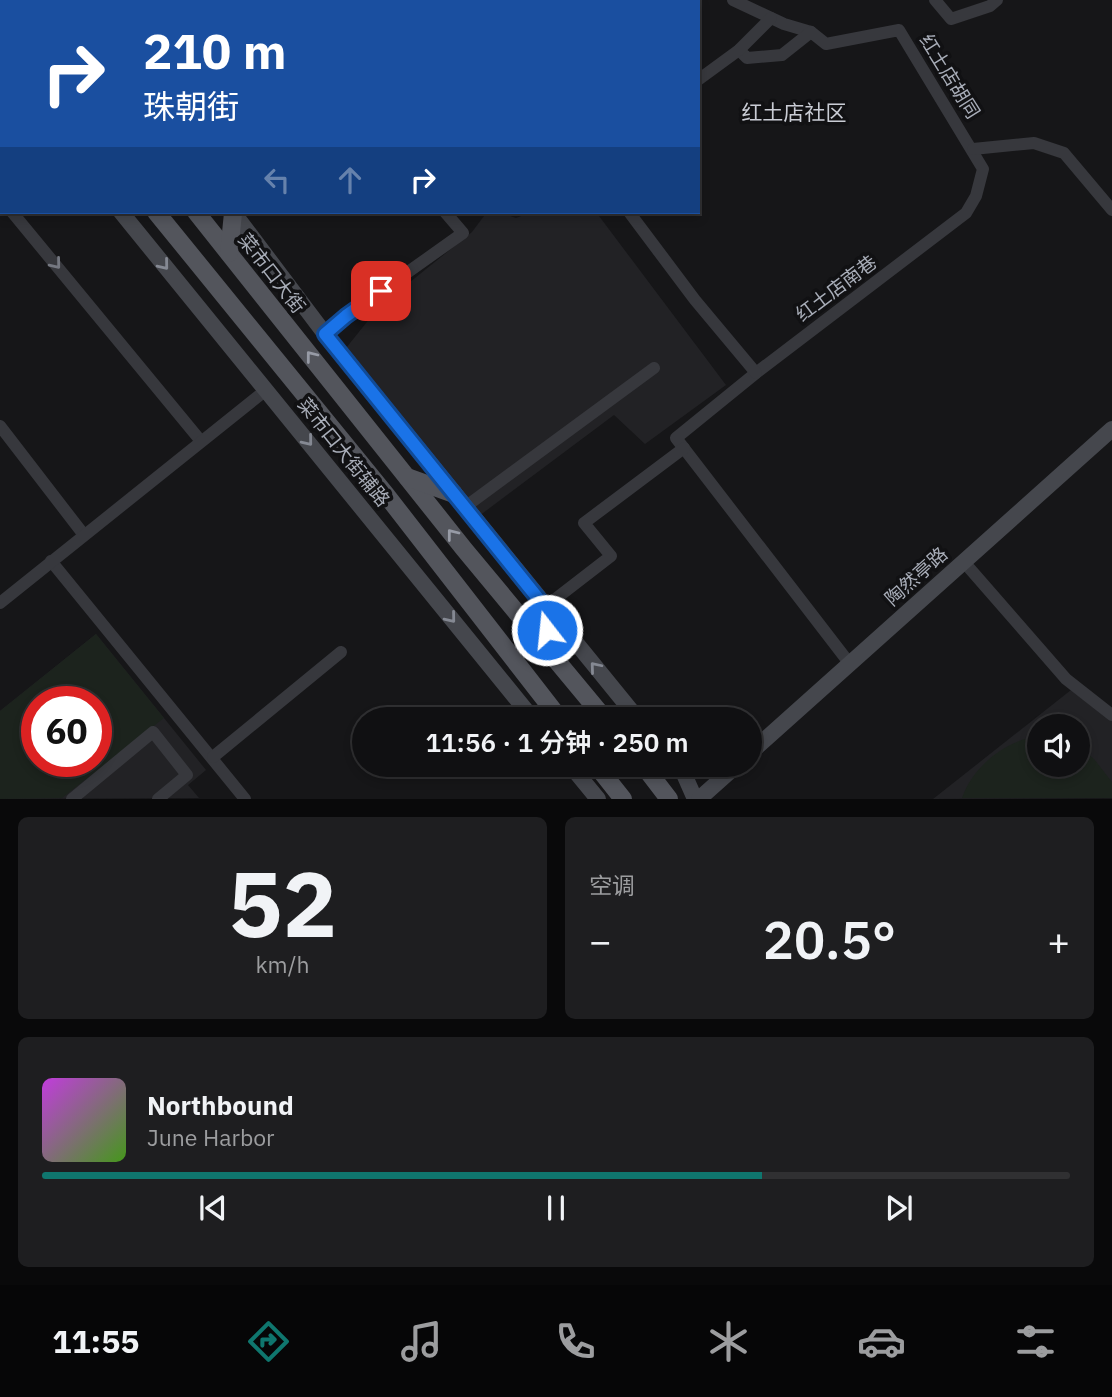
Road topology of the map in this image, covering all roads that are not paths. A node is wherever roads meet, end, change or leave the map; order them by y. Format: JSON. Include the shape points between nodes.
{"nodes":[{"id":1,"x":733,"y":0,"type":"edge"},
{"id":2,"x":935,"y":0,"type":"edge"},
{"id":3,"x":994,"y":3,"type":"edge"},
{"id":4,"x":771,"y":18,"type":"junction"},
{"id":5,"x":811,"y":32,"type":"junction"},
{"id":6,"x":739,"y":50,"type":"junction"},
{"id":7,"x":700,"y":79,"type":"edge"},
{"id":8,"x":973,"y":149,"type":"junction"},
{"id":9,"x":1112,"y":210,"type":"edge"},
{"id":10,"x":14,"y":214,"type":"edge"},
{"id":11,"x":123,"y":214,"type":"edge"},
{"id":12,"x":158,"y":214,"type":"edge"},
{"id":13,"x":198,"y":214,"type":"edge"},
{"id":14,"x":233,"y":214,"type":"edge"},
{"id":15,"x":235,"y":214,"type":"edge"},
{"id":16,"x":447,"y":214,"type":"edge"},
{"id":17,"x":630,"y":214,"type":"edge"},
{"id":18,"x":229,"y":253,"type":"junction"},
{"id":19,"x":325,"y":334,"type":"junction"},
{"id":20,"x":654,"y":368,"type":"dead end"},
{"id":21,"x":756,"y":373,"type":"junction"},
{"id":22,"x":266,"y":390,"type":"junction"},
{"id":23,"x":0,"y":426,"type":"edge"},
{"id":24,"x":1112,"y":429,"type":"edge"},
{"id":25,"x":201,"y":440,"type":"junction"},
{"id":26,"x":680,"y":443,"type":"junction"},
{"id":27,"x":407,"y":477,"type":"junction"},
{"id":28,"x":459,"y":500,"type":"junction"},
{"id":29,"x":84,"y":536,"type":"junction"},
{"id":30,"x":51,"y":561,"type":"junction"},
{"id":31,"x":964,"y":562,"type":"junction"},
{"id":32,"x":0,"y":603,"type":"edge"},
{"id":33,"x":545,"y":607,"type":"junction"},
{"id":34,"x":341,"y":652,"type":"dead end"},
{"id":35,"x":549,"y":653,"type":"junction"},
{"id":36,"x":850,"y":664,"type":"junction"},
{"id":37,"x":523,"y":707,"type":"edge"},
{"id":38,"x":551,"y":707,"type":"edge"},
{"id":39,"x":595,"y":707,"type":"edge"},
{"id":40,"x":629,"y":707,"type":"edge"},
{"id":41,"x":1112,"y":715,"type":"edge"},
{"id":42,"x":762,"y":742,"type":"edge"},
{"id":43,"x":212,"y":757,"type":"junction"},
{"id":44,"x":580,"y":777,"type":"edge"},
{"id":45,"x":606,"y":777,"type":"edge"},
{"id":46,"x":652,"y":777,"type":"edge"},
{"id":47,"x":686,"y":777,"type":"edge"},
{"id":48,"x":723,"y":777,"type":"edge"},
{"id":49,"x":72,"y":799,"type":"edge"},
{"id":50,"x":158,"y":799,"type":"edge"},
{"id":51,"x":245,"y":799,"type":"edge"},
{"id":52,"x":598,"y":799,"type":"edge"},
{"id":53,"x":623,"y":799,"type":"edge"},
{"id":54,"x":669,"y":799,"type":"edge"},
{"id":55,"x":697,"y":799,"type":"edge"}],
"edges":[{"from":1,"to":4,"type":"street"},
{"from":2,"to":3,"type":"street","via":[[951,19]]},
{"from":4,"to":5,"type":"street"},
{"from":4,"to":6,"type":"street"},
{"from":5,"to":6,"type":"street","via":[[782,55],[747,58]]},
{"from":5,"to":8,"type":"street","name":"红土店胡同","via":[[826,44],[899,30]]},
{"from":6,"to":7,"type":"street"},
{"from":8,"to":9,"type":"street","via":[[1034,143],[1064,153]]},
{"from":8,"to":21,"type":"street","name":"红土店南巷","via":[[983,169],[966,213]]},
{"from":10,"to":25,"type":"street","one_way":true},
{"from":11,"to":22,"type":"street","name":"菜市口大街辅路","one_way":true},
{"from":12,"to":38,"type":"main road"},
{"from":13,"to":18,"type":"main road","name":"菜市口大街"},
{"from":14,"to":18,"type":"main road"},
{"from":15,"to":19,"type":"street"},
{"from":16,"to":19,"type":"street","via":[[463,233]]},
{"from":17,"to":21,"type":"street"},
{"from":27,"to":18,"type":"main road","name":"菜市口大街","one_way":true},
{"from":19,"to":28,"type":"street"},
{"from":20,"to":28,"type":"street"},
{"from":21,"to":26,"type":"street","name":"红土店南巷"},
{"from":22,"to":25,"type":"street"},
{"from":22,"to":37,"type":"street","name":"菜市口大街辅路","one_way":true},
{"from":23,"to":29,"type":"street"},
{"from":24,"to":31,"type":"street","name":"陶然亭路"},
{"from":25,"to":29,"type":"street"},
{"from":26,"to":33,"type":"street","name":"红土店南巷","via":[[584,523],[611,556]]},
{"from":26,"to":36,"type":"street"},
{"from":27,"to":28,"type":"main road"},
{"from":35,"to":27,"type":"main road","name":"菜市口大街","one_way":true},
{"from":28,"to":33,"type":"street"},
{"from":29,"to":30,"type":"street"},
{"from":30,"to":32,"type":"street"},
{"from":30,"to":43,"type":"street"},
{"from":31,"to":36,"type":"street","name":"陶然亭路"},
{"from":31,"to":41,"type":"street","via":[[1066,679]]},
{"from":33,"to":35,"type":"main road"},
{"from":40,"to":33,"type":"street","one_way":true},
{"from":34,"to":43,"type":"street"},
{"from":35,"to":39,"type":"main road","name":"菜市口大街"},
{"from":36,"to":42,"type":"street","name":"陶然亭路"},
{"from":43,"to":51,"type":"street"},
{"from":44,"to":52,"type":"street"},
{"from":45,"to":53,"type":"main road"},
{"from":46,"to":54,"type":"main road"},
{"from":47,"to":55,"type":"street"},
{"from":48,"to":55,"type":"street"},
{"from":49,"to":50,"type":"street","via":[[153,733],[187,775]]}]}
